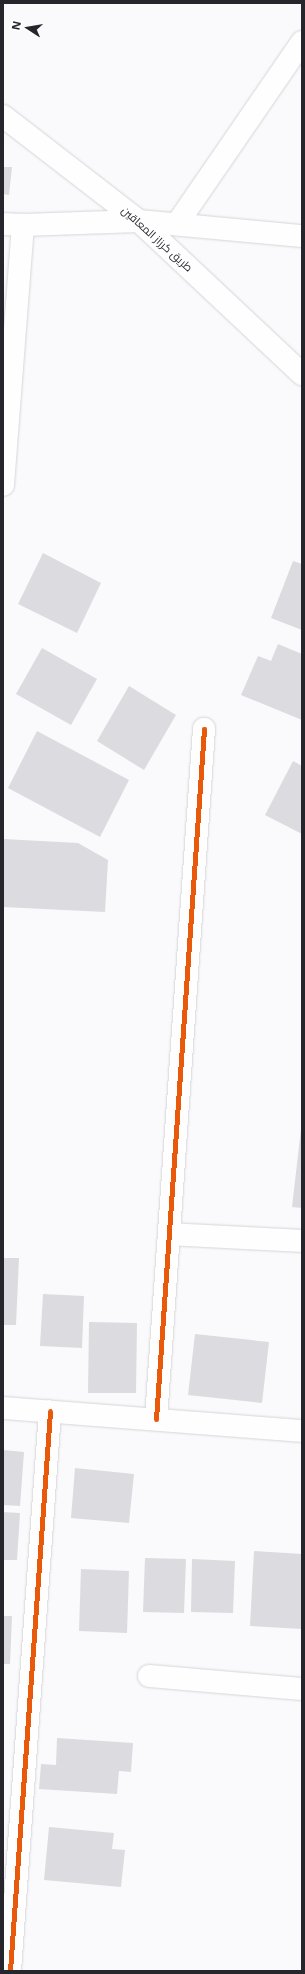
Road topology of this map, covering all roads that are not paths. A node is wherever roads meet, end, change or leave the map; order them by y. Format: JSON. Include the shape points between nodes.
{"nodes":[{"id":1,"x":302,"y":42,"type":"edge"},
{"id":2,"x":3,"y":116,"type":"edge"},
{"id":3,"x":139,"y":221,"type":"junction"},
{"id":4,"x":177,"y":224,"type":"junction"},
{"id":5,"x":13,"y":225,"type":"edge"},
{"id":6,"x":302,"y":236,"type":"edge"},
{"id":7,"x":302,"y":374,"type":"edge"},
{"id":8,"x":3,"y":485,"type":"edge"},
{"id":9,"x":204,"y":729,"type":"dead end"},
{"id":10,"x":169,"y":1234,"type":"junction"},
{"id":11,"x":302,"y":1241,"type":"edge"},
{"id":12,"x":3,"y":1408,"type":"edge"},
{"id":13,"x":50,"y":1411,"type":"junction"},
{"id":14,"x":156,"y":1419,"type":"junction"},
{"id":15,"x":302,"y":1431,"type":"edge"},
{"id":16,"x":149,"y":1676,"type":"dead end"},
{"id":17,"x":302,"y":1689,"type":"edge"},
{"id":18,"x":10,"y":1971,"type":"edge"}],
"edges":[{"from":1,"to":4,"type":"street"},
{"from":2,"to":3,"type":"street","name":"طريق كرزاز المعاقين"},
{"from":3,"to":4,"type":"street"},
{"from":3,"to":5,"type":"street"},
{"from":3,"to":7,"type":"street","name":"طريق كرزاز المعاقين"},
{"from":4,"to":6,"type":"street"},
{"from":5,"to":8,"type":"street"},
{"from":9,"to":10,"type":"street"},
{"from":10,"to":11,"type":"street"},
{"from":10,"to":14,"type":"street"},
{"from":12,"to":13,"type":"street"},
{"from":13,"to":14,"type":"street"},
{"from":13,"to":18,"type":"street"},
{"from":14,"to":15,"type":"street"},
{"from":16,"to":17,"type":"street"}]}
